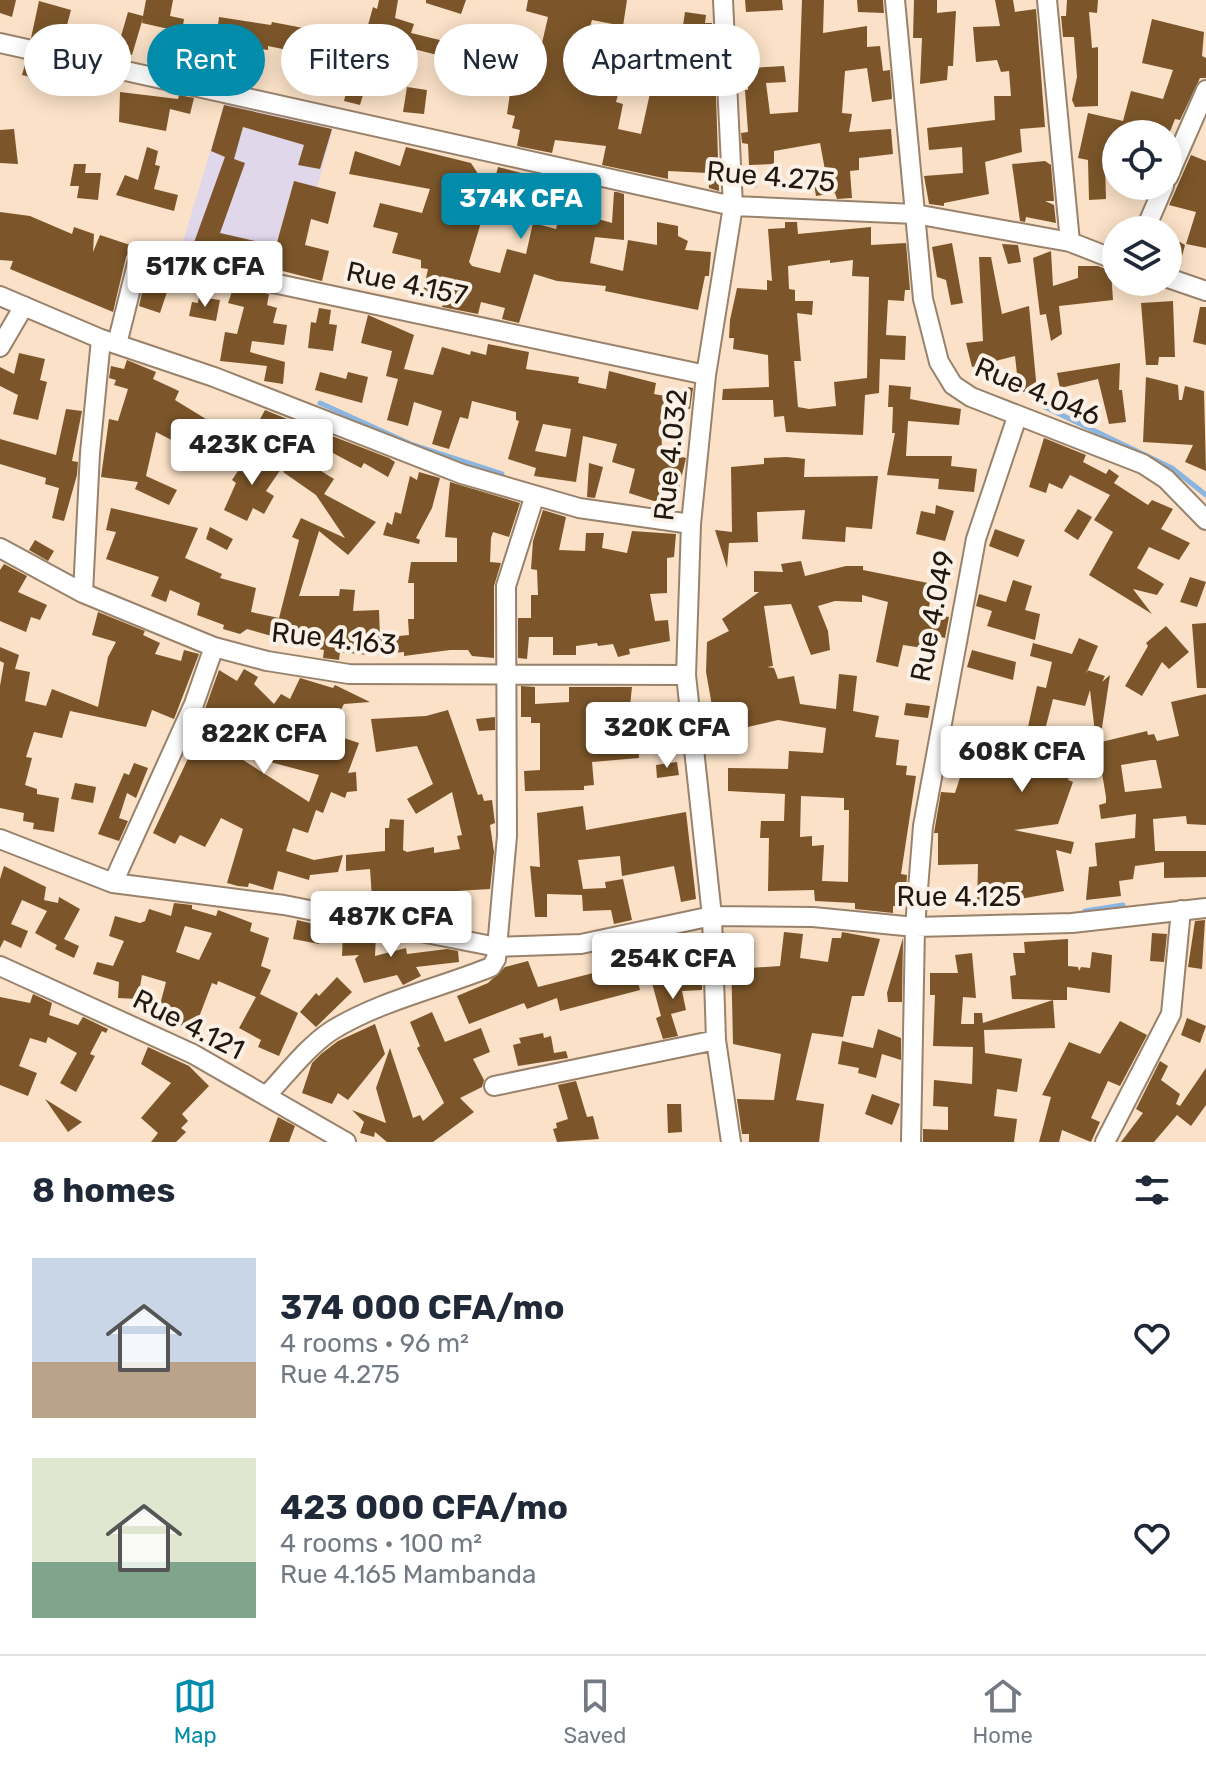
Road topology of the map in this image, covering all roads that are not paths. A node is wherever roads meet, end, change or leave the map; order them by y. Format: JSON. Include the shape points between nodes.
{"nodes":[{"id":1,"x":723,"y":0,"type":"edge"},
{"id":2,"x":895,"y":0,"type":"edge"},
{"id":3,"x":1047,"y":0,"type":"edge"},
{"id":4,"x":0,"y":43,"type":"edge"},
{"id":5,"x":1206,"y":90,"type":"edge"},
{"id":6,"x":1182,"y":145,"type":"edge"},
{"id":7,"x":733,"y":206,"type":"junction"},
{"id":8,"x":915,"y":214,"type":"junction"},
{"id":9,"x":1070,"y":242,"type":"junction"},
{"id":10,"x":1102,"y":255,"type":"edge"},
{"id":11,"x":1182,"y":283,"type":"edge"},
{"id":12,"x":1206,"y":291,"type":"edge"},
{"id":13,"x":0,"y":296,"type":"edge"},
{"id":14,"x":24,"y":306,"type":"junction"},
{"id":15,"x":109,"y":341,"type":"junction"},
{"id":16,"x":0,"y":347,"type":"edge"},
{"id":17,"x":706,"y":375,"type":"junction"},
{"id":18,"x":1017,"y":417,"type":"junction"},
{"id":19,"x":534,"y":498,"type":"junction"},
{"id":20,"x":1206,"y":520,"type":"edge"},
{"id":21,"x":691,"y":524,"type":"junction"},
{"id":22,"x":0,"y":548,"type":"edge"},
{"id":23,"x":83,"y":593,"type":"junction"},
{"id":24,"x":214,"y":647,"type":"junction"},
{"id":25,"x":507,"y":675,"type":"junction"},
{"id":26,"x":686,"y":675,"type":"junction"},
{"id":27,"x":0,"y":839,"type":"edge"},
{"id":28,"x":113,"y":883,"type":"junction"},
{"id":29,"x":1206,"y":908,"type":"edge"},
{"id":30,"x":1181,"y":910,"type":"junction"},
{"id":31,"x":712,"y":916,"type":"junction"},
{"id":32,"x":915,"y":927,"type":"junction"},
{"id":33,"x":497,"y":947,"type":"junction"},
{"id":34,"x":0,"y":966,"type":"edge"},
{"id":35,"x":716,"y":1040,"type":"junction"},
{"id":36,"x":494,"y":1086,"type":"dead end"},
{"id":37,"x":266,"y":1096,"type":"junction"},
{"id":38,"x":346,"y":1142,"type":"edge"},
{"id":39,"x":731,"y":1142,"type":"edge"},
{"id":40,"x":911,"y":1142,"type":"edge"},
{"id":41,"x":1105,"y":1142,"type":"edge"}],
"edges":[{"from":1,"to":7,"type":"street","name":"Rue 4.032"},
{"from":2,"to":8,"type":"street","name":"Rue 4.046"},
{"from":3,"to":9,"type":"street"},
{"from":4,"to":7,"type":"street","name":"Rue 4.275"},
{"from":5,"to":6,"type":"street"},
{"from":7,"to":8,"type":"street","name":"Rue 4.275"},
{"from":7,"to":17,"type":"street","name":"Rue 4.032"},
{"from":8,"to":9,"type":"street","name":"Rue 4.275"},
{"from":8,"to":18,"type":"street","name":"Rue 4.046","via":[[923,299],[939,362],[953,385]]},
{"from":9,"to":10,"type":"street","name":"Rue 4.275"},
{"from":11,"to":12,"type":"street"},
{"from":13,"to":14,"type":"street"},
{"from":14,"to":15,"type":"street"},
{"from":14,"to":16,"type":"street"},
{"from":15,"to":17,"type":"street","name":"Rue 4.157","via":[[138,260],[148,252]]},
{"from":15,"to":19,"type":"street"},
{"from":15,"to":23,"type":"street","via":[[90,453]]},
{"from":17,"to":21,"type":"street","name":"Rue 4.032"},
{"from":18,"to":20,"type":"street","name":"Rue 4.046","via":[[1143,464],[1166,479]]},
{"from":18,"to":32,"type":"street","name":"Rue 4.049","via":[[973,554],[923,826]]},
{"from":19,"to":21,"type":"street"},
{"from":19,"to":25,"type":"street","via":[[506,586]]},
{"from":21,"to":26,"type":"street","name":"Rue 4.032"},
{"from":22,"to":23,"type":"street","name":"Rue 4.163"},
{"from":23,"to":24,"type":"street","name":"Rue 4.163"},
{"from":24,"to":25,"type":"street","name":"Rue 4.163","via":[[349,674]]},
{"from":24,"to":28,"type":"street","via":[[182,733]]},
{"from":25,"to":26,"type":"street","name":"Rue 4.163"},
{"from":25,"to":33,"type":"street","via":[[507,836]]},
{"from":26,"to":31,"type":"street","name":"Rue 4.032"},
{"from":27,"to":28,"type":"street","name":"Rue 4.125"},
{"from":28,"to":33,"type":"street","name":"Rue 4.125","via":[[284,905]]},
{"from":29,"to":30,"type":"street","name":"Rue 4.125"},
{"from":30,"to":32,"type":"street","name":"Rue 4.125","via":[[1072,923]]},
{"from":30,"to":41,"type":"street","via":[[1171,1014]]},
{"from":31,"to":32,"type":"street","name":"Rue 4.125","via":[[813,917]]},
{"from":31,"to":33,"type":"street","name":"Rue 4.125","via":[[581,944]]},
{"from":31,"to":35,"type":"street","name":"Rue 4.032"},
{"from":32,"to":40,"type":"street","name":"Rue 4.049"},
{"from":33,"to":37,"type":"street","via":[[491,967],[334,1030]]},
{"from":34,"to":37,"type":"street","name":"Rue 4.121","via":[[193,1054]]},
{"from":35,"to":36,"type":"street"},
{"from":35,"to":39,"type":"street","name":"Rue 4.032"},
{"from":37,"to":38,"type":"street","name":"Rue 4.121"}]}
